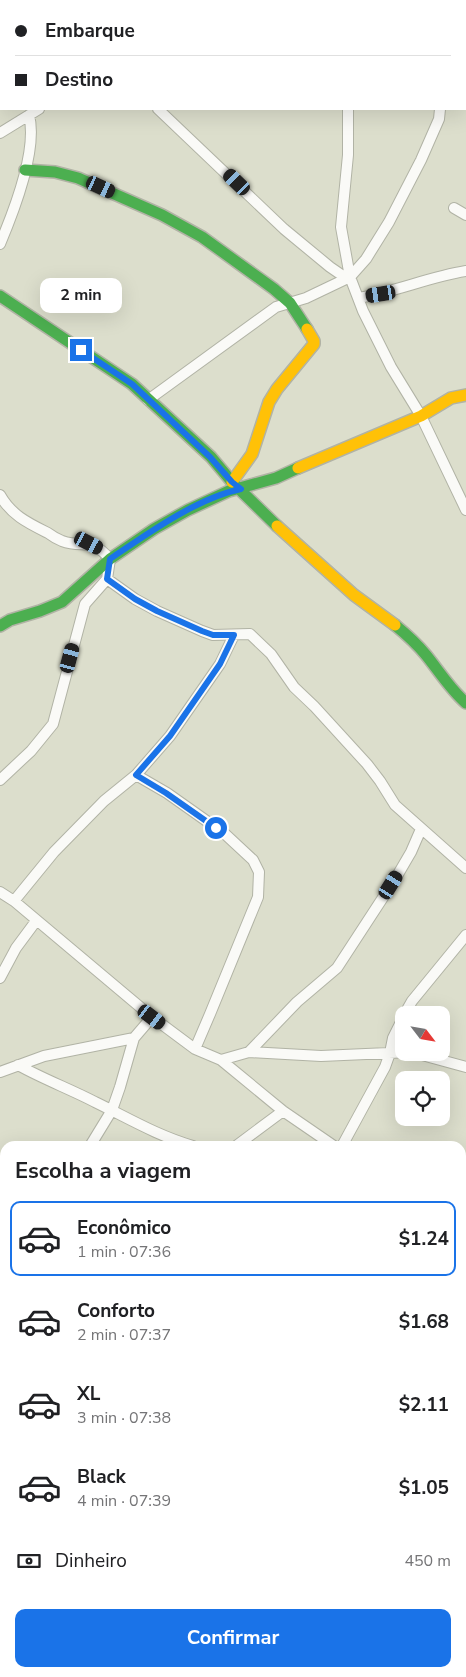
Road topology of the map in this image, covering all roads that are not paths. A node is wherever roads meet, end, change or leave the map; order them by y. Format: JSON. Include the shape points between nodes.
{"nodes":[{"id":1,"x":38,"y":110,"type":"edge"},
{"id":2,"x":159,"y":110,"type":"edge"},
{"id":3,"x":348,"y":110,"type":"edge"},
{"id":4,"x":440,"y":110,"type":"edge"},
{"id":5,"x":30,"y":115,"type":"junction"},
{"id":6,"x":0,"y":133,"type":"edge"},
{"id":7,"x":25,"y":170,"type":"junction"},
{"id":8,"x":454,"y":208,"type":"dead end"},
{"id":9,"x":466,"y":214,"type":"edge"},
{"id":10,"x":0,"y":244,"type":"edge"},
{"id":11,"x":466,"y":271,"type":"edge"},
{"id":12,"x":348,"y":278,"type":"junction"},
{"id":13,"x":0,"y":296,"type":"edge"},
{"id":14,"x":358,"y":298,"type":"junction"},
{"id":15,"x":290,"y":303,"type":"junction"},
{"id":16,"x":466,"y":395,"type":"edge"},
{"id":17,"x":148,"y":400,"type":"junction"},
{"id":18,"x":420,"y":416,"type":"junction"},
{"id":19,"x":237,"y":486,"type":"junction"},
{"id":20,"x":0,"y":495,"type":"edge"},
{"id":21,"x":465,"y":505,"type":"edge"},
{"id":22,"x":110,"y":559,"type":"junction"},
{"id":23,"x":107,"y":579,"type":"junction"},
{"id":24,"x":0,"y":626,"type":"edge"},
{"id":25,"x":234,"y":635,"type":"junction"},
{"id":26,"x":466,"y":703,"type":"edge"},
{"id":27,"x":136,"y":775,"type":"junction"},
{"id":28,"x":0,"y":780,"type":"edge"},
{"id":29,"x":421,"y":828,"type":"junction"},
{"id":30,"x":466,"y":868,"type":"edge"},
{"id":31,"x":0,"y":892,"type":"edge"},
{"id":32,"x":14,"y":901,"type":"junction"},
{"id":33,"x":36,"y":921,"type":"junction"},
{"id":34,"x":466,"y":935,"type":"edge"},
{"id":35,"x":0,"y":978,"type":"edge"},
{"id":36,"x":409,"y":1006,"type":"edge"},
{"id":37,"x":152,"y":1017,"type":"junction"},
{"id":38,"x":395,"y":1034,"type":"edge"},
{"id":39,"x":134,"y":1038,"type":"junction"},
{"id":40,"x":195,"y":1048,"type":"junction"},
{"id":41,"x":248,"y":1052,"type":"junction"},
{"id":42,"x":390,"y":1053,"type":"junction"},
{"id":43,"x":395,"y":1053,"type":"edge"},
{"id":44,"x":221,"y":1060,"type":"junction"},
{"id":45,"x":444,"y":1061,"type":"edge"},
{"id":46,"x":18,"y":1065,"type":"junction"},
{"id":47,"x":466,"y":1067,"type":"edge"},
{"id":48,"x":0,"y":1072,"type":"edge"},
{"id":49,"x":112,"y":1110,"type":"junction"},
{"id":50,"x":283,"y":1111,"type":"junction"},
{"id":51,"x":93,"y":1141,"type":"edge"},
{"id":52,"x":176,"y":1141,"type":"edge"},
{"id":53,"x":243,"y":1141,"type":"edge"},
{"id":54,"x":327,"y":1141,"type":"edge"},
{"id":55,"x":345,"y":1141,"type":"edge"}],
"edges":[{"from":1,"to":5,"type":"street"},
{"from":2,"to":12,"type":"street","via":[[284,229]]},
{"from":3,"to":12,"type":"street","via":[[348,156],[341,227]]},
{"from":4,"to":12,"type":"street","via":[[421,160],[389,222],[366,259]]},
{"from":5,"to":6,"type":"street"},
{"from":5,"to":7,"type":"street","via":[[32,140]]},
{"from":7,"to":10,"type":"street"},
{"from":7,"to":15,"type":"street","via":[[78,178],[162,215],[202,237]]},
{"from":8,"to":9,"type":"street"},
{"from":11,"to":14,"type":"street"},
{"from":12,"to":14,"type":"street"},
{"from":12,"to":15,"type":"street"},
{"from":13,"to":17,"type":"street","via":[[132,384]]},
{"from":14,"to":18,"type":"street","via":[[391,367]]},
{"from":15,"to":17,"type":"street","via":[[264,315]]},
{"from":15,"to":19,"type":"street","via":[[314,344],[269,402],[252,454]]},
{"from":16,"to":18,"type":"street","via":[[451,398]]},
{"from":17,"to":19,"type":"street"},
{"from":18,"to":19,"type":"street","via":[[276,478]]},
{"from":18,"to":21,"type":"street"},
{"from":19,"to":22,"type":"street","via":[[154,529]]},
{"from":19,"to":26,"type":"street","via":[[340,582],[411,638]]},
{"from":20,"to":22,"type":"street","via":[[9,509],[27,523],[62,541],[89,543]]},
{"from":22,"to":23,"type":"street"},
{"from":22,"to":24,"type":"street","via":[[62,602]]},
{"from":23,"to":25,"type":"street","via":[[135,599],[202,631],[213,635]]},
{"from":23,"to":28,"type":"street","via":[[85,604],[53,724],[32,751]]},
{"from":25,"to":27,"type":"street","via":[[220,664],[170,736]]},
{"from":25,"to":29,"type":"street","via":[[250,634],[272,654],[294,687],[371,770],[395,805]]},
{"from":27,"to":32,"type":"street","via":[[104,801],[54,852]]},
{"from":27,"to":40,"type":"street","via":[[225,834],[253,860],[259,872],[258,898]]},
{"from":29,"to":30,"type":"street"},
{"from":29,"to":41,"type":"street","via":[[411,852],[337,968],[297,1002]]},
{"from":31,"to":32,"type":"street"},
{"from":32,"to":33,"type":"street"},
{"from":33,"to":35,"type":"street"},
{"from":33,"to":37,"type":"street"},
{"from":34,"to":36,"type":"street"},
{"from":37,"to":39,"type":"street"},
{"from":37,"to":40,"type":"street"},
{"from":38,"to":42,"type":"street"},
{"from":39,"to":46,"type":"street","via":[[44,1056]]},
{"from":39,"to":49,"type":"street"},
{"from":40,"to":44,"type":"street"},
{"from":41,"to":42,"type":"street","via":[[321,1056]]},
{"from":41,"to":44,"type":"street"},
{"from":42,"to":43,"type":"street"},
{"from":42,"to":55,"type":"street"},
{"from":44,"to":50,"type":"street"},
{"from":45,"to":47,"type":"street"},
{"from":46,"to":48,"type":"street"},
{"from":46,"to":49,"type":"street"},
{"from":49,"to":51,"type":"street"},
{"from":49,"to":52,"type":"street"},
{"from":50,"to":53,"type":"street"},
{"from":50,"to":54,"type":"street"}]}
